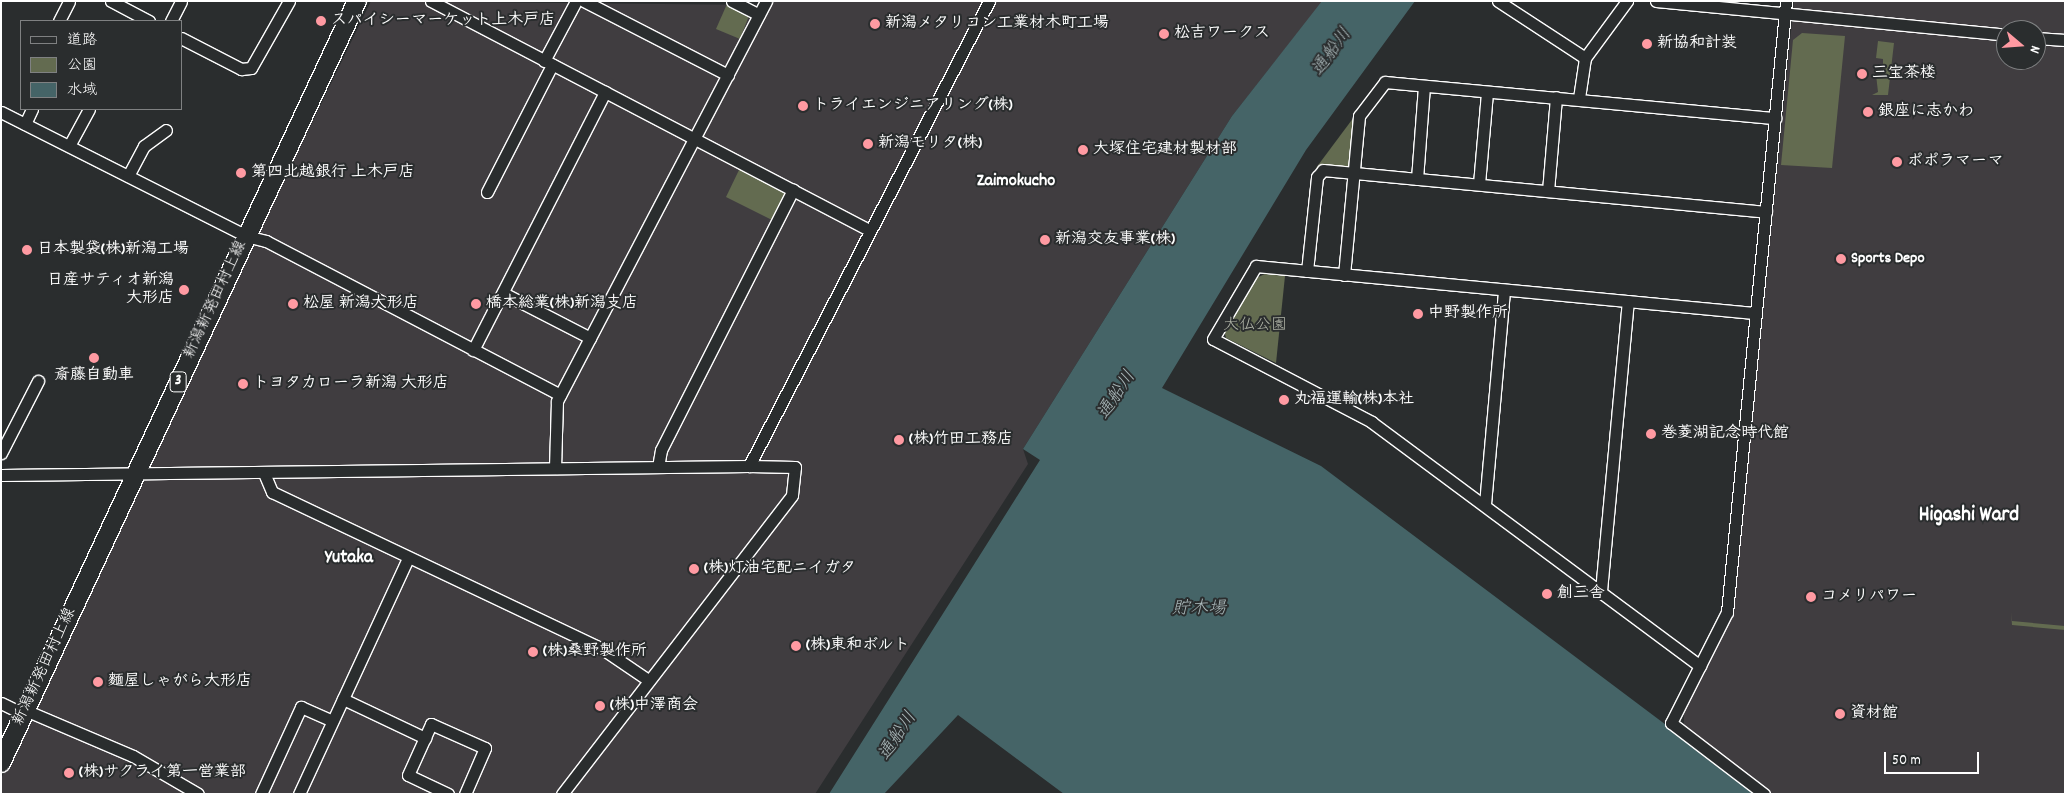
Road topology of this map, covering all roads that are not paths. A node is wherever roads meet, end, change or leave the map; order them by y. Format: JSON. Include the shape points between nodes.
{"nodes":[{"id":1,"x":69,"y":1,"type":"edge"},
{"id":2,"x":111,"y":1,"type":"edge"},
{"id":3,"x":181,"y":1,"type":"edge"},
{"id":4,"x":289,"y":1,"type":"edge"},
{"id":5,"x":357,"y":1,"type":"edge"},
{"id":6,"x":430,"y":1,"type":"edge"},
{"id":7,"x":576,"y":1,"type":"edge"},
{"id":8,"x":584,"y":1,"type":"edge"},
{"id":9,"x":732,"y":1,"type":"edge"},
{"id":10,"x":766,"y":1,"type":"edge"},
{"id":11,"x":988,"y":1,"type":"edge"},
{"id":12,"x":1498,"y":1,"type":"edge"},
{"id":13,"x":1627,"y":1,"type":"edge"},
{"id":14,"x":1656,"y":1,"type":"edge"},
{"id":15,"x":1786,"y":1,"type":"edge"},
{"id":16,"x":759,"y":15,"type":"junction"},
{"id":17,"x":1785,"y":16,"type":"junction"},
{"id":18,"x":60,"y":20,"type":"edge"},
{"id":19,"x":147,"y":20,"type":"edge"},
{"id":20,"x":172,"y":20,"type":"edge"},
{"id":21,"x":1996,"y":34,"type":"edge"},
{"id":22,"x":182,"y":38,"type":"edge"},
{"id":23,"x":2046,"y":39,"type":"edge"},
{"id":24,"x":2065,"y":40,"type":"edge"},
{"id":25,"x":193,"y":44,"type":"junction"},
{"id":26,"x":182,"y":49,"type":"edge"},
{"id":27,"x":1586,"y":58,"type":"junction"},
{"id":28,"x":548,"y":63,"type":"junction"},
{"id":29,"x":728,"y":75,"type":"junction"},
{"id":30,"x":1424,"y":86,"type":"junction"},
{"id":31,"x":605,"y":92,"type":"junction"},
{"id":32,"x":1486,"y":92,"type":"junction"},
{"id":33,"x":1556,"y":97,"type":"junction"},
{"id":34,"x":1579,"y":98,"type":"junction"},
{"id":35,"x":32,"y":110,"type":"edge"},
{"id":36,"x":88,"y":110,"type":"edge"},
{"id":37,"x":1,"y":112,"type":"edge"},
{"id":38,"x":1774,"y":118,"type":"junction"},
{"id":39,"x":25,"y":124,"type":"junction"},
{"id":40,"x":166,"y":130,"type":"dead end"},
{"id":41,"x":695,"y":138,"type":"junction"},
{"id":42,"x":69,"y":146,"type":"junction"},
{"id":43,"x":1354,"y":174,"type":"junction"},
{"id":44,"x":128,"y":176,"type":"junction"},
{"id":45,"x":1417,"y":179,"type":"junction"},
{"id":46,"x":1480,"y":184,"type":"junction"},
{"id":47,"x":793,"y":190,"type":"junction"},
{"id":48,"x":1548,"y":191,"type":"junction"},
{"id":49,"x":487,"y":192,"type":"dead end"},
{"id":50,"x":1766,"y":212,"type":"junction"},
{"id":51,"x":869,"y":230,"type":"junction"},
{"id":52,"x":246,"y":236,"type":"junction"},
{"id":53,"x":1307,"y":271,"type":"junction"},
{"id":54,"x":1344,"y":275,"type":"junction"},
{"id":55,"x":1504,"y":290,"type":"junction"},
{"id":56,"x":504,"y":293,"type":"junction"},
{"id":57,"x":1628,"y":301,"type":"junction"},
{"id":58,"x":1754,"y":313,"type":"junction"},
{"id":59,"x":590,"y":338,"type":"junction"},
{"id":60,"x":473,"y":350,"type":"junction"},
{"id":61,"x":38,"y":381,"type":"dead end"},
{"id":62,"x":560,"y":395,"type":"junction"},
{"id":63,"x":1,"y":453,"type":"edge"},
{"id":64,"x":1,"y":458,"type":"edge"},
{"id":65,"x":1,"y":464,"type":"edge"},
{"id":66,"x":749,"y":466,"type":"junction"},
{"id":67,"x":556,"y":468,"type":"junction"},
{"id":68,"x":658,"y":468,"type":"junction"},
{"id":69,"x":264,"y":473,"type":"junction"},
{"id":70,"x":1,"y":475,"type":"edge"},
{"id":71,"x":134,"y":475,"type":"junction"},
{"id":72,"x":1485,"y":504,"type":"junction"},
{"id":73,"x":408,"y":558,"type":"junction"},
{"id":74,"x":1601,"y":591,"type":"junction"},
{"id":75,"x":1700,"y":666,"type":"junction"},
{"id":76,"x":648,"y":680,"type":"junction"},
{"id":77,"x":343,"y":699,"type":"junction"},
{"id":78,"x":1,"y":703,"type":"edge"},
{"id":79,"x":25,"y":712,"type":"junction"},
{"id":80,"x":332,"y":721,"type":"junction"},
{"id":81,"x":425,"y":738,"type":"junction"},
{"id":82,"x":1,"y":763,"type":"edge"},
{"id":83,"x":198,"y":794,"type":"edge"},
{"id":84,"x":262,"y":794,"type":"edge"},
{"id":85,"x":299,"y":794,"type":"edge"},
{"id":86,"x":448,"y":794,"type":"edge"},
{"id":87,"x":464,"y":794,"type":"edge"},
{"id":88,"x":562,"y":794,"type":"edge"},
{"id":89,"x":1764,"y":794,"type":"edge"}],
"edges":[{"from":1,"to":18,"type":"street"},
{"from":2,"to":19,"type":"street"},
{"from":3,"to":20,"type":"street"},
{"from":4,"to":25,"type":"street","via":[[252,68],[241,69]]},
{"from":5,"to":52,"type":"main road","name":"新潟新発田村上線","number":"3"},
{"from":6,"to":28,"type":"street"},
{"from":7,"to":28,"type":"street"},
{"from":8,"to":29,"type":"street"},
{"from":9,"to":16,"type":"street"},
{"from":10,"to":16,"type":"street"},
{"from":11,"to":51,"type":"street"},
{"from":12,"to":27,"type":"street"},
{"from":13,"to":27,"type":"street"},
{"from":14,"to":17,"type":"street"},
{"from":15,"to":17,"type":"street"},
{"from":16,"to":29,"type":"street"},
{"from":17,"to":21,"type":"street"},
{"from":17,"to":38,"type":"street"},
{"from":22,"to":25,"type":"street"},
{"from":23,"to":24,"type":"street"},
{"from":25,"to":26,"type":"street"},
{"from":27,"to":34,"type":"street"},
{"from":28,"to":31,"type":"street"},
{"from":28,"to":49,"type":"street"},
{"from":29,"to":41,"type":"street"},
{"from":30,"to":32,"type":"street"},
{"from":30,"to":43,"type":"street","via":[[1385,82],[1359,116]]},
{"from":30,"to":45,"type":"street"},
{"from":31,"to":41,"type":"street"},
{"from":31,"to":56,"type":"street"},
{"from":32,"to":33,"type":"street"},
{"from":32,"to":46,"type":"street"},
{"from":33,"to":34,"type":"street"},
{"from":33,"to":48,"type":"street"},
{"from":34,"to":38,"type":"street"},
{"from":35,"to":39,"type":"street"},
{"from":36,"to":42,"type":"street"},
{"from":37,"to":39,"type":"street"},
{"from":38,"to":50,"type":"street"},
{"from":39,"to":42,"type":"street"},
{"from":40,"to":44,"type":"street","via":[[144,146]]},
{"from":41,"to":47,"type":"street"},
{"from":41,"to":59,"type":"street"},
{"from":42,"to":44,"type":"street"},
{"from":43,"to":45,"type":"street"},
{"from":43,"to":53,"type":"street","via":[[1323,170],[1317,178]]},
{"from":43,"to":54,"type":"street"},
{"from":44,"to":52,"type":"street"},
{"from":45,"to":46,"type":"street"},
{"from":46,"to":48,"type":"street"},
{"from":47,"to":51,"type":"street"},
{"from":47,"to":68,"type":"street","via":[[661,450]]},
{"from":48,"to":50,"type":"street"},
{"from":50,"to":58,"type":"street"},
{"from":51,"to":66,"type":"street"},
{"from":52,"to":60,"type":"street","via":[[266,241]]},
{"from":52,"to":71,"type":"main road","name":"新潟新発田村上線","number":"3"},
{"from":53,"to":54,"type":"street"},
{"from":53,"to":72,"type":"street","via":[[1256,266],[1213,339],[1372,422]]},
{"from":54,"to":55,"type":"street"},
{"from":55,"to":57,"type":"street"},
{"from":55,"to":72,"type":"street"},
{"from":56,"to":59,"type":"street"},
{"from":56,"to":60,"type":"street"},
{"from":57,"to":58,"type":"street"},
{"from":57,"to":74,"type":"street"},
{"from":58,"to":75,"type":"street","via":[[1727,612]]},
{"from":59,"to":62,"type":"street"},
{"from":60,"to":62,"type":"street"},
{"from":61,"to":63,"type":"street"},
{"from":62,"to":67,"type":"street"},
{"from":64,"to":65,"type":"street"},
{"from":66,"to":68,"type":"street"},
{"from":66,"to":76,"type":"street","via":[[795,467],[792,495],[695,625],[690,626]]},
{"from":67,"to":68,"type":"street"},
{"from":67,"to":69,"type":"street"},
{"from":69,"to":71,"type":"street"},
{"from":69,"to":73,"type":"street","via":[[272,492]]},
{"from":70,"to":71,"type":"street"},
{"from":71,"to":79,"type":"main road","name":"新潟新発田村上線","number":"3"},
{"from":72,"to":74,"type":"street"},
{"from":73,"to":76,"type":"street","via":[[601,648]]},
{"from":73,"to":77,"type":"street"},
{"from":74,"to":75,"type":"street"},
{"from":75,"to":89,"type":"street","via":[[1671,724]]},
{"from":76,"to":88,"type":"street"},
{"from":77,"to":80,"type":"street"},
{"from":77,"to":81,"type":"street"},
{"from":78,"to":79,"type":"street"},
{"from":79,"to":82,"type":"main road","name":"新潟新発田村上線","number":"3"},
{"from":79,"to":83,"type":"street","via":[[133,756]]},
{"from":80,"to":84,"type":"street","via":[[301,707]]},
{"from":80,"to":85,"type":"street"},
{"from":81,"to":86,"type":"street","via":[[408,775]]},
{"from":81,"to":87,"type":"street","via":[[431,724],[485,748]]}]}
